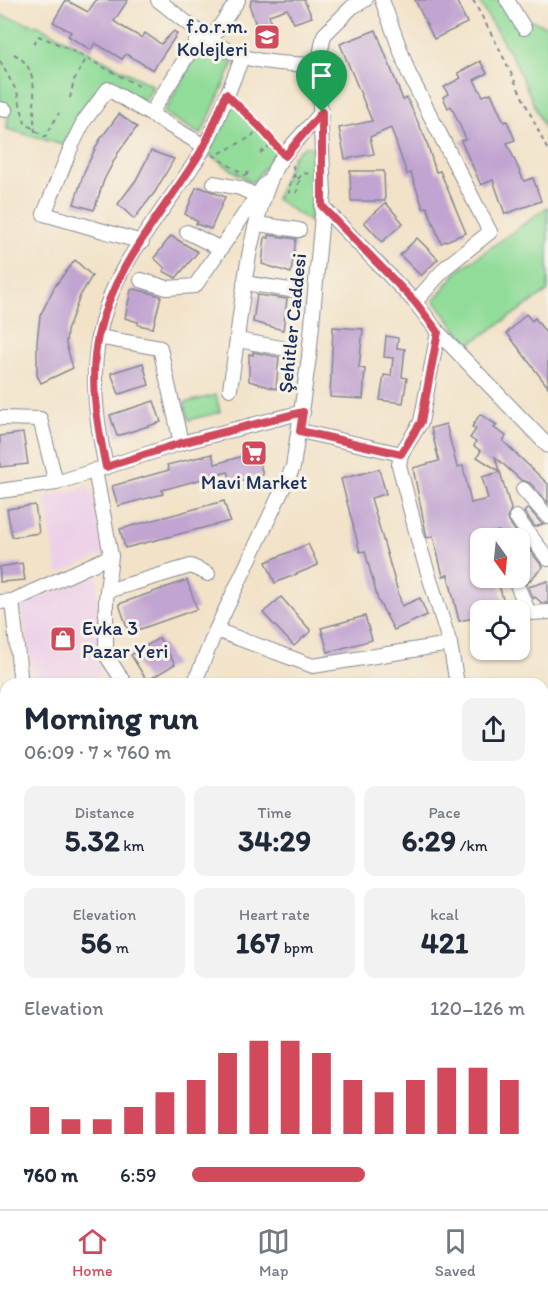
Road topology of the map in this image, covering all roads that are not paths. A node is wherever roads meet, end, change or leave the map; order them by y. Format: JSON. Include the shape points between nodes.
{"nodes":[{"id":1,"x":158,"y":0,"type":"edge"},
{"id":2,"x":238,"y":0,"type":"edge"},
{"id":3,"x":365,"y":0,"type":"edge"},
{"id":4,"x":382,"y":0,"type":"edge"},
{"id":5,"x":507,"y":0,"type":"edge"},
{"id":6,"x":352,"y":3,"type":"edge"},
{"id":7,"x":524,"y":28,"type":"dead end"},
{"id":8,"x":206,"y":36,"type":"junction"},
{"id":9,"x":243,"y":56,"type":"junction"},
{"id":10,"x":318,"y":65,"type":"junction"},
{"id":11,"x":322,"y":112,"type":"junction"},
{"id":12,"x":151,"y":113,"type":"junction"},
{"id":13,"x":206,"y":149,"type":"junction"},
{"id":14,"x":281,"y":162,"type":"junction"},
{"id":15,"x":214,"y":183,"type":"dead end"},
{"id":16,"x":257,"y":196,"type":"junction"},
{"id":17,"x":322,"y":206,"type":"junction"},
{"id":18,"x":256,"y":224,"type":"junction"},
{"id":19,"x":299,"y":230,"type":"dead end"},
{"id":20,"x":187,"y":232,"type":"dead end"},
{"id":21,"x":142,"y":242,"type":"junction"},
{"id":22,"x":221,"y":249,"type":"junction"},
{"id":23,"x":141,"y":280,"type":"dead end"},
{"id":24,"x":244,"y":283,"type":"junction"},
{"id":25,"x":290,"y":290,"type":"dead end"},
{"id":26,"x":415,"y":302,"type":"junction"},
{"id":27,"x":438,"y":332,"type":"junction"},
{"id":28,"x":98,"y":337,"type":"junction"},
{"id":29,"x":238,"y":340,"type":"junction"},
{"id":30,"x":287,"y":348,"type":"dead end"},
{"id":31,"x":230,"y":388,"type":"dead end"},
{"id":32,"x":303,"y":412,"type":"junction"},
{"id":33,"x":0,"y":418,"type":"edge"},
{"id":34,"x":300,"y":431,"type":"junction"},
{"id":35,"x":534,"y":432,"type":"junction"},
{"id":36,"x":181,"y":443,"type":"junction"},
{"id":37,"x":548,"y":446,"type":"edge"},
{"id":38,"x":548,"y":452,"type":"edge"},
{"id":39,"x":401,"y":454,"type":"junction"},
{"id":40,"x":101,"y":468,"type":"junction"},
{"id":41,"x":56,"y":483,"type":"junction"},
{"id":42,"x":523,"y":489,"type":"dead end"},
{"id":43,"x":0,"y":491,"type":"edge"},
{"id":44,"x":516,"y":517,"type":"dead end"},
{"id":45,"x":548,"y":517,"type":"edge"},
{"id":46,"x":525,"y":528,"type":"edge"},
{"id":47,"x":530,"y":534,"type":"edge"},
{"id":48,"x":111,"y":556,"type":"junction"},
{"id":49,"x":548,"y":559,"type":"edge"},
{"id":50,"x":208,"y":574,"type":"dead end"},
{"id":51,"x":518,"y":588,"type":"edge"},
{"id":52,"x":107,"y":591,"type":"junction"},
{"id":53,"x":6,"y":601,"type":"edge"},
{"id":54,"x":548,"y":612,"type":"edge"},
{"id":55,"x":216,"y":630,"type":"junction"},
{"id":56,"x":450,"y":644,"type":"junction"},
{"id":57,"x":20,"y":678,"type":"edge"},
{"id":58,"x":121,"y":678,"type":"edge"},
{"id":59,"x":196,"y":678,"type":"edge"},
{"id":60,"x":456,"y":678,"type":"edge"}],
"edges":[{"from":1,"to":8,"type":"street"},
{"from":2,"to":8,"type":"street"},
{"from":3,"to":6,"type":"street","name":"Şehitler Caddesi"},
{"from":4,"to":26,"type":"street","via":[[409,74],[490,232],[446,267]]},
{"from":5,"to":7,"type":"street"},
{"from":6,"to":10,"type":"street","name":"Şehitler Caddesi","via":[[324,34]]},
{"from":8,"to":9,"type":"street"},
{"from":8,"to":12,"type":"street"},
{"from":9,"to":10,"type":"street","via":[[278,64]]},
{"from":9,"to":13,"type":"street"},
{"from":10,"to":11,"type":"street","name":"Şehitler Caddesi"},
{"from":11,"to":14,"type":"street"},
{"from":11,"to":17,"type":"street","name":"Şehitler Caddesi"},
{"from":12,"to":13,"type":"street"},
{"from":12,"to":21,"type":"street","via":[[108,89],[76,137],[44,213]]},
{"from":13,"to":21,"type":"street"},
{"from":14,"to":16,"type":"street"},
{"from":14,"to":18,"type":"street"},
{"from":15,"to":16,"type":"street"},
{"from":16,"to":22,"type":"street"},
{"from":17,"to":26,"type":"street"},
{"from":17,"to":32,"type":"street","name":"Şehitler Caddesi"},
{"from":18,"to":19,"type":"street"},
{"from":18,"to":24,"type":"street"},
{"from":20,"to":22,"type":"street"},
{"from":21,"to":28,"type":"street","via":[[109,300]]},
{"from":22,"to":23,"type":"street","via":[[195,286],[167,288]]},
{"from":24,"to":25,"type":"street"},
{"from":24,"to":29,"type":"street"},
{"from":26,"to":27,"type":"street"},
{"from":27,"to":35,"type":"street"},
{"from":27,"to":39,"type":"street","via":[[421,422]]},
{"from":28,"to":36,"type":"street","via":[[160,348]]},
{"from":28,"to":40,"type":"street","via":[[95,415]]},
{"from":29,"to":30,"type":"street"},
{"from":29,"to":31,"type":"street"},
{"from":32,"to":34,"type":"street","name":"Şehitler Caddesi"},
{"from":32,"to":36,"type":"street"},
{"from":33,"to":41,"type":"street","via":[[40,419]]},
{"from":34,"to":39,"type":"street"},
{"from":34,"to":55,"type":"street","name":"Şehitler Caddesi","via":[[293,467]]},
{"from":35,"to":37,"type":"street"},
{"from":35,"to":38,"type":"street"},
{"from":36,"to":40,"type":"street"},
{"from":39,"to":56,"type":"street","via":[[399,465],[417,537]]},
{"from":40,"to":41,"type":"street"},
{"from":40,"to":48,"type":"street"},
{"from":41,"to":43,"type":"street"},
{"from":42,"to":45,"type":"street"},
{"from":44,"to":46,"type":"street"},
{"from":47,"to":49,"type":"street"},
{"from":48,"to":52,"type":"street"},
{"from":48,"to":53,"type":"street"},
{"from":50,"to":52,"type":"street","via":[[191,566]]},
{"from":51,"to":54,"type":"street","via":[[529,613]]},
{"from":52,"to":58,"type":"street","via":[[106,655]]},
{"from":53,"to":57,"type":"street"},
{"from":55,"to":56,"type":"street","via":[[313,666]]},
{"from":55,"to":59,"type":"street","name":"Şehitler Caddesi"},
{"from":56,"to":60,"type":"street"}]}
